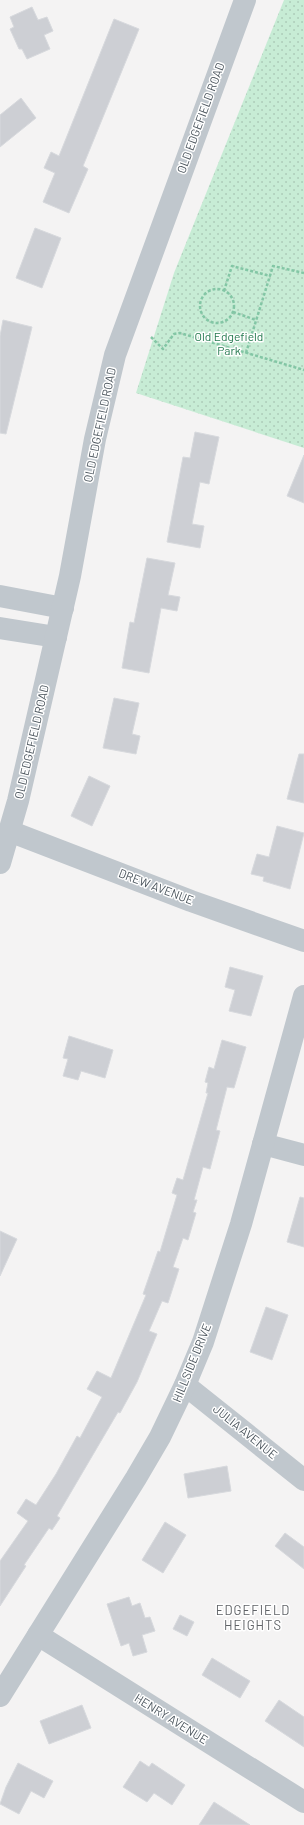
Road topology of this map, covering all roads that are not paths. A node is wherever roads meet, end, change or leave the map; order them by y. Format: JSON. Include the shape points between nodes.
{"nodes":[{"id":1,"x":245,"y":0,"type":"edge"},
{"id":2,"x":0,"y":596,"type":"edge"},
{"id":3,"x":62,"y":608,"type":"junction"},
{"id":4,"x":0,"y":628,"type":"edge"},
{"id":5,"x":56,"y":637,"type":"junction"},
{"id":6,"x":9,"y":831,"type":"junction"},
{"id":7,"x":0,"y":863,"type":"edge"},
{"id":8,"x":304,"y":941,"type":"edge"},
{"id":9,"x":304,"y":996,"type":"edge"},
{"id":10,"x":263,"y":1144,"type":"junction"},
{"id":11,"x":304,"y":1155,"type":"edge"},
{"id":12,"x":185,"y":1384,"type":"junction"},
{"id":13,"x":304,"y":1480,"type":"edge"},
{"id":14,"x":38,"y":1635,"type":"junction"},
{"id":15,"x":0,"y":1696,"type":"edge"},
{"id":16,"x":304,"y":1802,"type":"edge"}],
"edges":[{"from":1,"to":3,"type":"street","name":"OLD EDGEFIELD ROAD","via":[[115,355],[104,397]]},
{"from":2,"to":3,"type":"street"},
{"from":3,"to":5,"type":"street","name":"OLD EDGEFIELD ROAD"},
{"from":4,"to":5,"type":"street"},
{"from":5,"to":6,"type":"street","name":"OLD EDGEFIELD ROAD"},
{"from":6,"to":7,"type":"street","name":"OLD EDGEFIELD ROAD"},
{"from":6,"to":8,"type":"street","name":"DREW AVENUE","via":[[191,901]]},
{"from":9,"to":10,"type":"street","name":"HILLSIDE DRIVE"},
{"from":10,"to":11,"type":"street"},
{"from":10,"to":12,"type":"street","name":"HILLSIDE DRIVE","via":[[241,1224],[203,1342]]},
{"from":12,"to":13,"type":"street","name":"JULIA AVENUE"},
{"from":12,"to":14,"type":"street","name":"HILLSIDE DRIVE","via":[[160,1437],[136,1478]]},
{"from":14,"to":15,"type":"street","name":"HILLSIDE DRIVE"},
{"from":14,"to":16,"type":"street","name":"HENRY AVENUE"}]}
